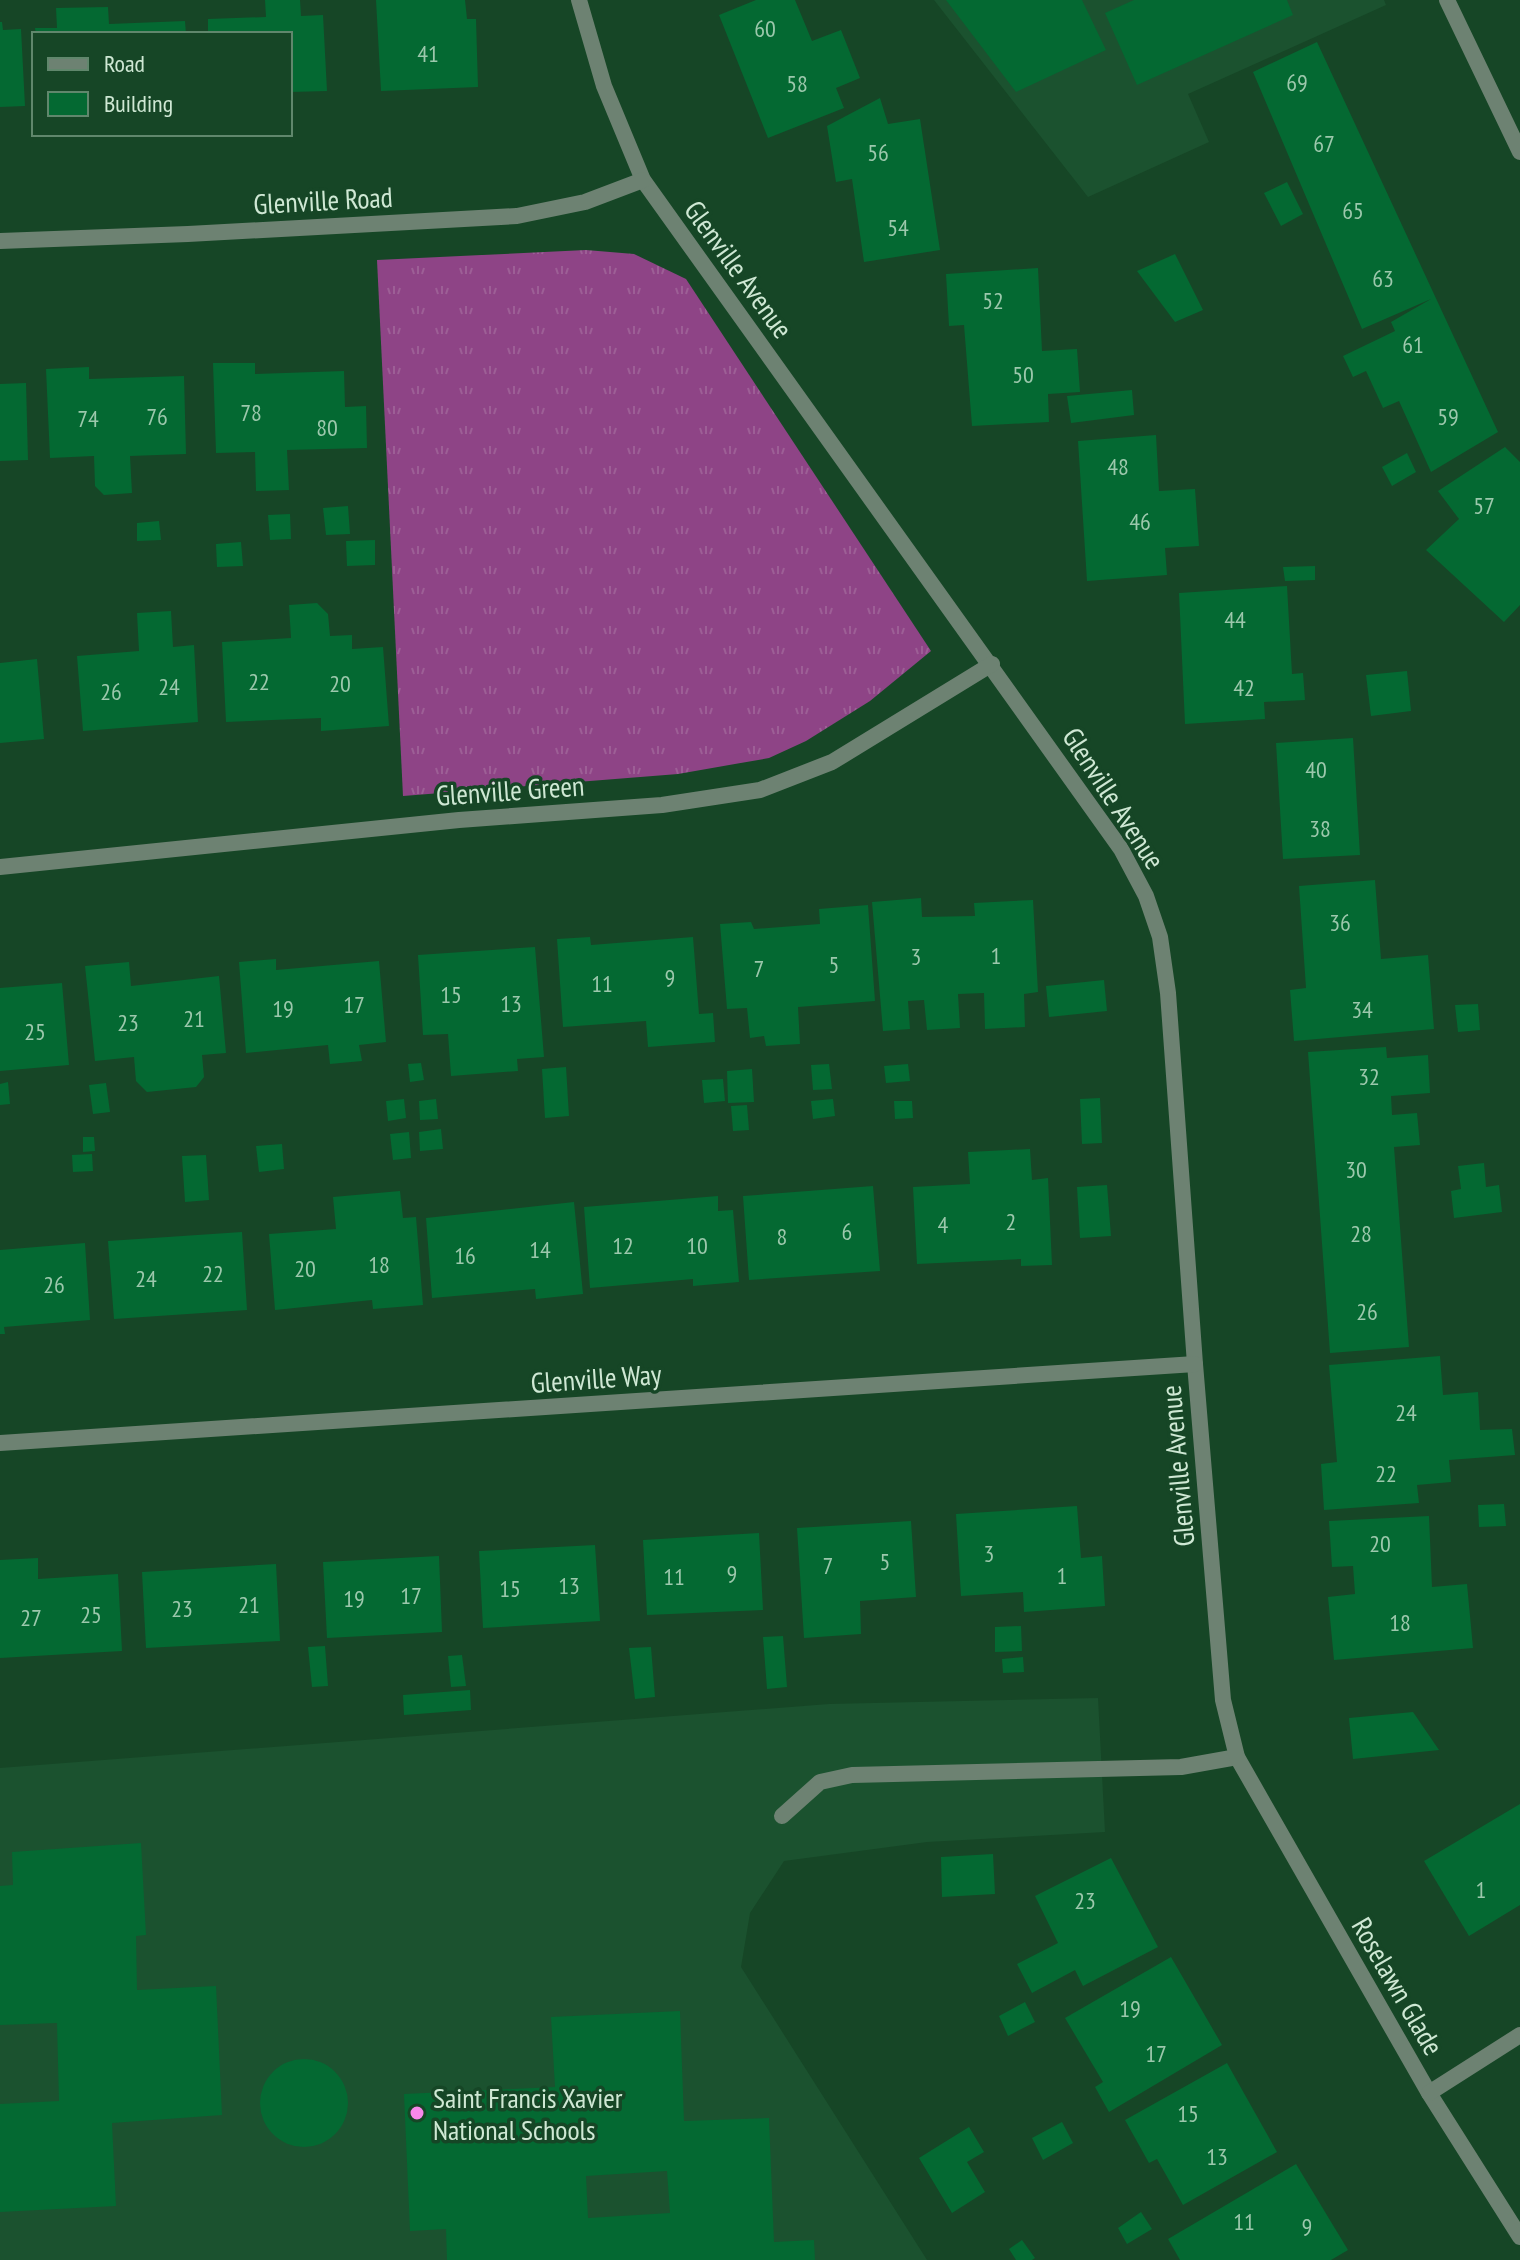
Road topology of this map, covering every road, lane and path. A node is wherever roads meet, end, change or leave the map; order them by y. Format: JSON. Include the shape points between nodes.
{"nodes":[{"id":1,"x":579,"y":0,"type":"edge"},
{"id":2,"x":1447,"y":0,"type":"edge"},
{"id":3,"x":1520,"y":152,"type":"edge"},
{"id":4,"x":643,"y":180,"type":"junction"},
{"id":5,"x":0,"y":241,"type":"edge"},
{"id":6,"x":992,"y":664,"type":"junction"},
{"id":7,"x":0,"y":867,"type":"edge"},
{"id":8,"x":1195,"y":1364,"type":"junction"},
{"id":9,"x":0,"y":1443,"type":"edge"},
{"id":10,"x":1237,"y":1757,"type":"junction"},
{"id":11,"x":782,"y":1816,"type":"dead end"},
{"id":12,"x":1520,"y":2035,"type":"edge"},
{"id":13,"x":1429,"y":2093,"type":"junction"},
{"id":14,"x":1520,"y":2237,"type":"edge"}],
"edges":[{"from":1,"to":4,"type":"street","name":"Glenville Avenue","via":[[604,86]]},
{"from":2,"to":3,"type":"street"},
{"from":4,"to":5,"type":"street","name":"Glenville Road","via":[[585,202],[517,216]]},
{"from":4,"to":6,"type":"street","name":"Glenville Avenue"},
{"from":6,"to":7,"type":"street","name":"Glenville Green","via":[[832,762],[760,790],[662,805],[421,823]]},
{"from":6,"to":8,"type":"street","name":"Glenville Avenue","via":[[1121,849],[1160,937]]},
{"from":8,"to":9,"type":"street","name":"Glenville Way"},
{"from":8,"to":10,"type":"street","name":"Glenville Avenue","via":[[1223,1700]]},
{"from":10,"to":11,"type":"street","via":[[1181,1767],[852,1775],[820,1782]]},
{"from":10,"to":13,"type":"street","name":"Roselawn Glade"},
{"from":12,"to":13,"type":"street"},
{"from":13,"to":14,"type":"street","name":"Roselawn Glade"}]}
